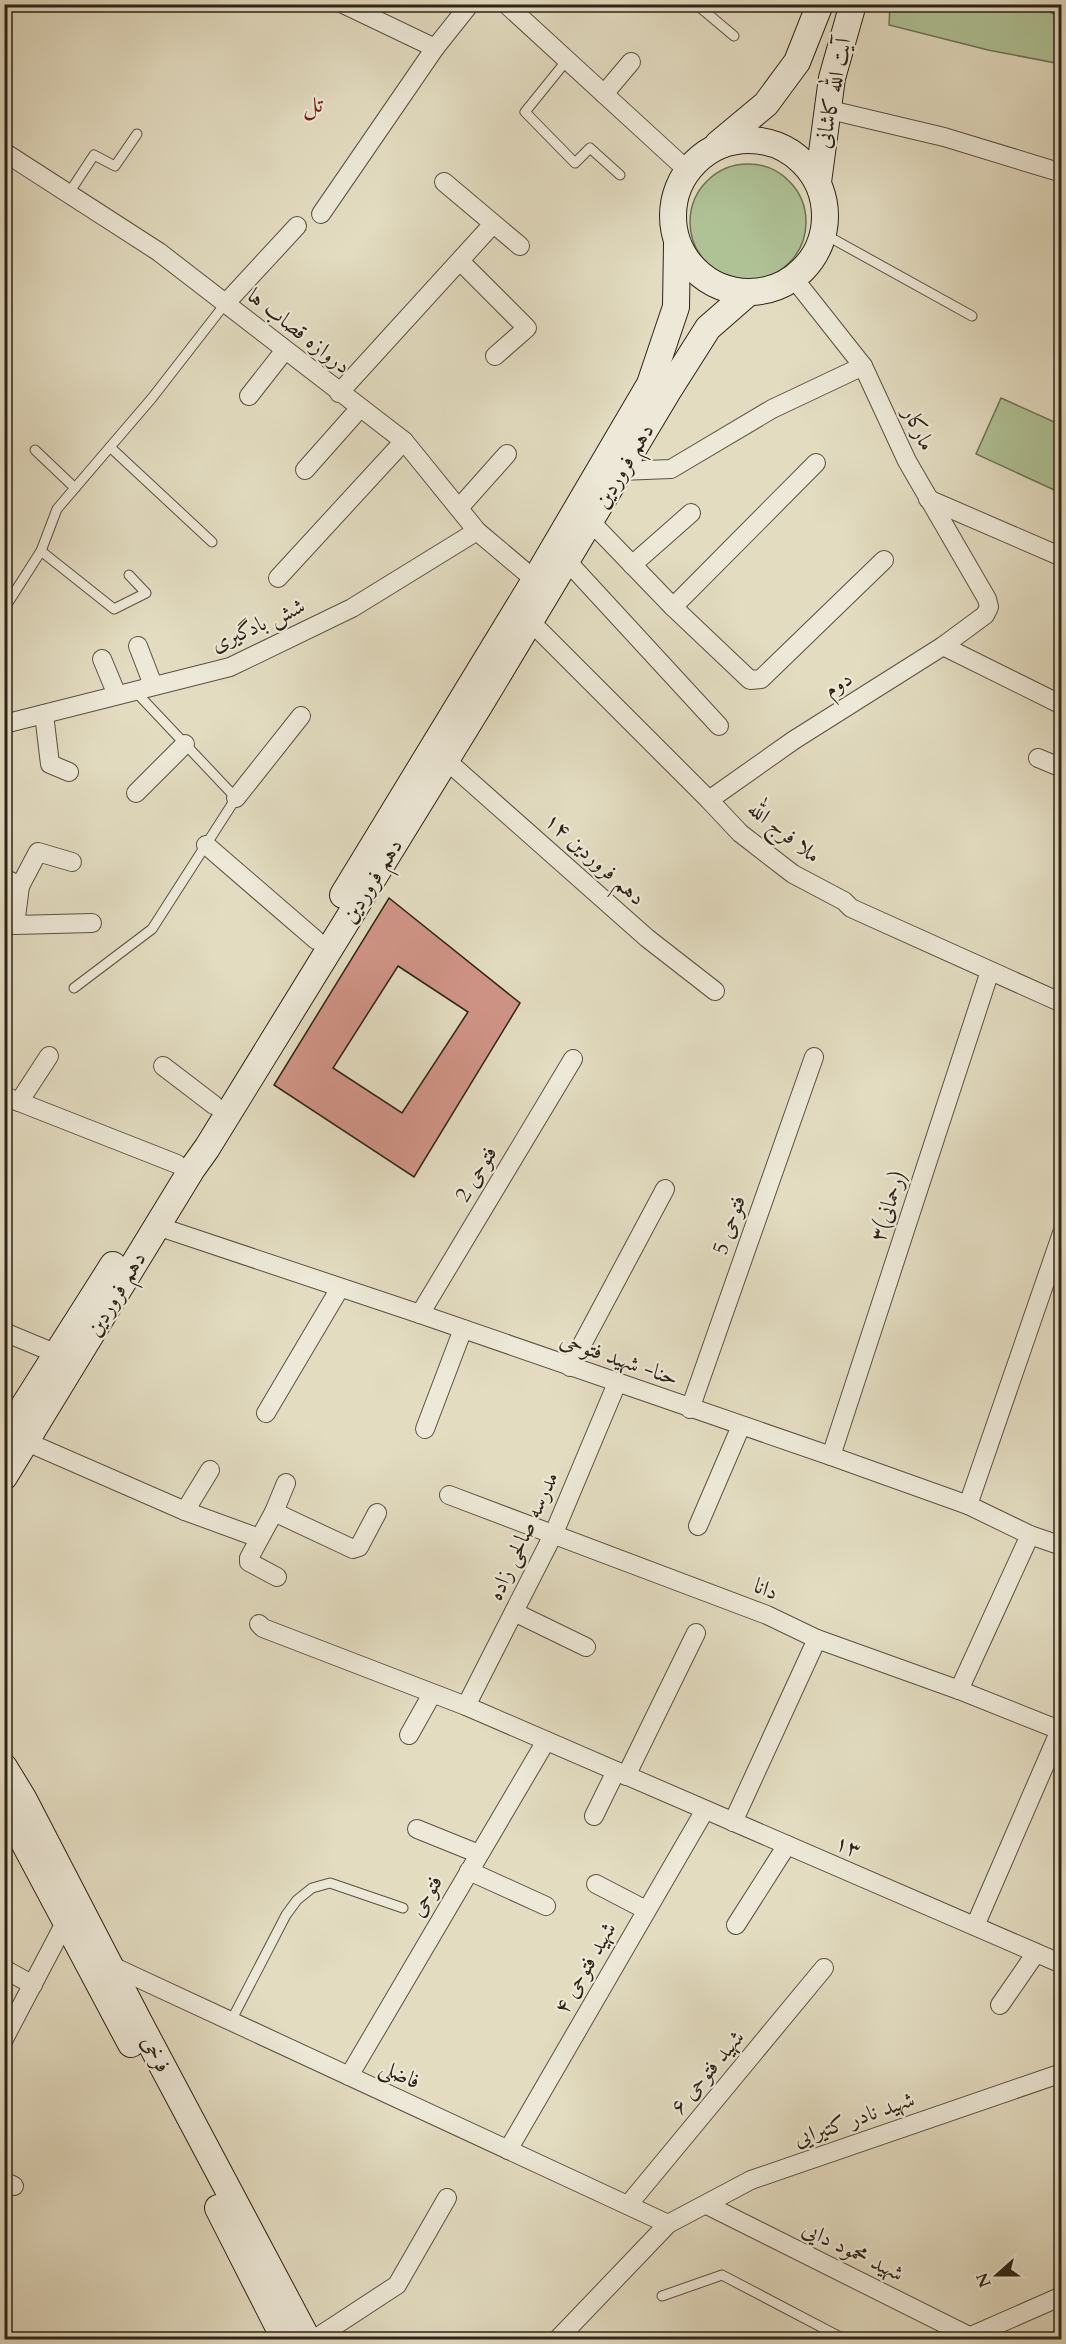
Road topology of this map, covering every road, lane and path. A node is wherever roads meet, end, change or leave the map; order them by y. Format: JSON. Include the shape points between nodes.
{"nodes":[{"id":1,"x":343,"y":4,"type":"edge"},
{"id":2,"x":470,"y":4,"type":"edge"},
{"id":3,"x":506,"y":4,"type":"edge"},
{"id":4,"x":696,"y":4,"type":"edge"},
{"id":5,"x":820,"y":4,"type":"edge"},
{"id":6,"x":853,"y":4,"type":"edge"},
{"id":7,"x":734,"y":36,"type":"dead end"},
{"id":8,"x":435,"y":48,"type":"junction"},
{"id":9,"x":567,"y":60,"type":"junction"},
{"id":10,"x":631,"y":62,"type":"dead end"},
{"id":11,"x":604,"y":94,"type":"junction"},
{"id":12,"x":826,"y":109,"type":"junction"},
{"id":13,"x":137,"y":134,"type":"dead end"},
{"id":14,"x":715,"y":147,"type":"junction"},
{"id":15,"x":4,"y":152,"type":"edge"},
{"id":16,"x":687,"y":170,"type":"junction"},
{"id":17,"x":1062,"y":173,"type":"edge"},
{"id":18,"x":620,"y":175,"type":"dead end"},
{"id":19,"x":444,"y":182,"type":"dead end"},
{"id":20,"x":818,"y":182,"type":"junction"},
{"id":21,"x":69,"y":193,"type":"junction"},
{"id":22,"x":321,"y":214,"type":"dead end"},
{"id":23,"x":494,"y":224,"type":"junction"},
{"id":24,"x":297,"y":226,"type":"dead end"},
{"id":25,"x":824,"y":234,"type":"junction"},
{"id":26,"x":677,"y":244,"type":"junction"},
{"id":27,"x":520,"y":246,"type":"dead end"},
{"id":28,"x":460,"y":261,"type":"junction"},
{"id":29,"x":795,"y":280,"type":"junction"},
{"id":30,"x":748,"y":293,"type":"junction"},
{"id":31,"x":225,"y":303,"type":"junction"},
{"id":32,"x":972,"y":316,"type":"dead end"},
{"id":33,"x":285,"y":350,"type":"junction"},
{"id":34,"x":495,"y":356,"type":"dead end"},
{"id":35,"x":863,"y":366,"type":"junction"},
{"id":36,"x":339,"y":393,"type":"junction"},
{"id":37,"x":249,"y":396,"type":"dead end"},
{"id":38,"x":360,"y":408,"type":"junction"},
{"id":39,"x":404,"y":441,"type":"junction"},
{"id":40,"x":110,"y":447,"type":"junction"},
{"id":41,"x":35,"y":450,"type":"dead end"},
{"id":42,"x":507,"y":454,"type":"dead end"},
{"id":43,"x":816,"y":463,"type":"dead end"},
{"id":44,"x":305,"y":470,"type":"dead end"},
{"id":45,"x":620,"y":471,"type":"junction"},
{"id":46,"x":75,"y":488,"type":"junction"},
{"id":47,"x":928,"y":499,"type":"junction"},
{"id":48,"x":459,"y":508,"type":"junction"},
{"id":49,"x":691,"y":513,"type":"dead end"},
{"id":50,"x":591,"y":522,"type":"junction"},
{"id":51,"x":477,"y":531,"type":"junction"},
{"id":52,"x":212,"y":542,"type":"dead end"},
{"id":53,"x":41,"y":551,"type":"junction"},
{"id":54,"x":1062,"y":557,"type":"edge"},
{"id":55,"x":884,"y":560,"type":"dead end"},
{"id":56,"x":567,"y":561,"type":"junction"},
{"id":57,"x":632,"y":565,"type":"junction"},
{"id":58,"x":129,"y":575,"type":"dead end"},
{"id":59,"x":278,"y":578,"type":"dead end"},
{"id":60,"x":535,"y":580,"type":"junction"},
{"id":61,"x":8,"y":594,"type":"edge"},
{"id":62,"x":673,"y":607,"type":"junction"},
{"id":63,"x":989,"y":607,"type":"joint"},
{"id":64,"x":4,"y":609,"type":"edge"},
{"id":65,"x":531,"y":622,"type":"junction"},
{"id":66,"x":138,"y":646,"type":"dead end"},
{"id":67,"x":943,"y":646,"type":"junction"},
{"id":68,"x":102,"y":659,"type":"dead end"},
{"id":69,"x":153,"y":686,"type":"junction"},
{"id":70,"x":125,"y":692,"type":"junction"},
{"id":71,"x":1062,"y":705,"type":"edge"},
{"id":72,"x":44,"y":714,"type":"junction"},
{"id":73,"x":302,"y":716,"type":"dead end"},
{"id":74,"x":4,"y":724,"type":"edge"},
{"id":75,"x":719,"y":726,"type":"dead end"},
{"id":76,"x":185,"y":744,"type":"junction"},
{"id":77,"x":1038,"y":758,"type":"dead end"},
{"id":78,"x":447,"y":760,"type":"junction"},
{"id":79,"x":1062,"y":768,"type":"edge"},
{"id":80,"x":69,"y":772,"type":"dead end"},
{"id":81,"x":136,"y":793,"type":"dead end"},
{"id":82,"x":236,"y":798,"type":"junction"},
{"id":83,"x":710,"y":800,"type":"junction"},
{"id":84,"x":206,"y":845,"type":"junction"},
{"id":85,"x":72,"y":862,"type":"dead end"},
{"id":86,"x":12,"y":882,"type":"edge"},
{"id":87,"x":92,"y":923,"type":"dead end"},
{"id":88,"x":316,"y":940,"type":"junction"},
{"id":89,"x":990,"y":971,"type":"junction"},
{"id":90,"x":74,"y":988,"type":"dead end"},
{"id":91,"x":715,"y":990,"type":"dead end"},
{"id":92,"x":1062,"y":1003,"type":"edge"},
{"id":93,"x":49,"y":1056,"type":"dead end"},
{"id":94,"x":814,"y":1057,"type":"dead end"},
{"id":95,"x":573,"y":1059,"type":"dead end"},
{"id":96,"x":163,"y":1066,"type":"dead end"},
{"id":97,"x":12,"y":1099,"type":"edge"},
{"id":98,"x":214,"y":1105,"type":"junction"},
{"id":99,"x":177,"y":1164,"type":"junction"},
{"id":100,"x":665,"y":1189,"type":"dead end"},
{"id":101,"x":157,"y":1226,"type":"junction"},
{"id":102,"x":1062,"y":1233,"type":"edge"},
{"id":103,"x":340,"y":1288,"type":"junction"},
{"id":104,"x":420,"y":1314,"type":"junction"},
{"id":105,"x":463,"y":1329,"type":"junction"},
{"id":106,"x":4,"y":1332,"type":"edge"},
{"id":107,"x":57,"y":1354,"type":"junction"},
{"id":108,"x":570,"y":1367,"type":"junction"},
{"id":109,"x":617,"y":1383,"type":"junction"},
{"id":110,"x":690,"y":1409,"type":"junction"},
{"id":111,"x":266,"y":1413,"type":"dead end"},
{"id":112,"x":741,"y":1426,"type":"junction"},
{"id":113,"x":425,"y":1430,"type":"dead end"},
{"id":114,"x":16,"y":1439,"type":"edge"},
{"id":115,"x":831,"y":1456,"type":"junction"},
{"id":116,"x":210,"y":1470,"type":"dead end"},
{"id":117,"x":4,"y":1477,"type":"edge"},
{"id":118,"x":286,"y":1483,"type":"dead end"},
{"id":119,"x":449,"y":1495,"type":"dead end"},
{"id":120,"x":968,"y":1506,"type":"junction"},
{"id":121,"x":185,"y":1511,"type":"junction"},
{"id":122,"x":274,"y":1512,"type":"junction"},
{"id":123,"x":377,"y":1513,"type":"dead end"},
{"id":124,"x":698,"y":1526,"type":"dead end"},
{"id":125,"x":554,"y":1533,"type":"junction"},
{"id":126,"x":1030,"y":1535,"type":"junction"},
{"id":127,"x":259,"y":1538,"type":"junction"},
{"id":128,"x":1062,"y":1546,"type":"edge"},
{"id":129,"x":277,"y":1577,"type":"dead end"},
{"id":130,"x":514,"y":1612,"type":"junction"},
{"id":131,"x":259,"y":1624,"type":"dead end"},
{"id":132,"x":696,"y":1633,"type":"dead end"},
{"id":133,"x":817,"y":1639,"type":"junction"},
{"id":134,"x":586,"y":1647,"type":"dead end"},
{"id":135,"x":959,"y":1690,"type":"junction"},
{"id":136,"x":432,"y":1694,"type":"junction"},
{"id":137,"x":466,"y":1706,"type":"junction"},
{"id":138,"x":1061,"y":1731,"type":"edge"},
{"id":139,"x":409,"y":1735,"type":"dead end"},
{"id":140,"x":546,"y":1741,"type":"junction"},
{"id":141,"x":4,"y":1767,"type":"edge"},
{"id":142,"x":621,"y":1774,"type":"junction"},
{"id":143,"x":4,"y":1805,"type":"edge"},
{"id":144,"x":705,"y":1810,"type":"junction"},
{"id":145,"x":594,"y":1816,"type":"dead end"},
{"id":146,"x":733,"y":1822,"type":"junction"},
{"id":147,"x":417,"y":1829,"type":"dead end"},
{"id":148,"x":787,"y":1845,"type":"junction"},
{"id":149,"x":479,"y":1854,"type":"junction"},
{"id":150,"x":469,"y":1871,"type":"junction"},
{"id":151,"x":596,"y":1884,"type":"dead end"},
{"id":152,"x":546,"y":1906,"type":"dead end"},
{"id":153,"x":403,"y":1908,"type":"dead end"},
{"id":154,"x":646,"y":1910,"type":"junction"},
{"id":155,"x":66,"y":1921,"type":"junction"},
{"id":156,"x":736,"y":1925,"type":"dead end"},
{"id":157,"x":975,"y":1926,"type":"junction"},
{"id":158,"x":1036,"y":1953,"type":"junction"},
{"id":159,"x":1062,"y":1964,"type":"edge"},
{"id":160,"x":112,"y":1966,"type":"junction"},
{"id":161,"x":824,"y":1968,"type":"dead end"},
{"id":162,"x":4,"y":1969,"type":"edge"},
{"id":163,"x":33,"y":1985,"type":"junction"},
{"id":164,"x":1000,"y":2006,"type":"dead end"},
{"id":165,"x":231,"y":2021,"type":"junction"},
{"id":166,"x":4,"y":2039,"type":"edge"},
{"id":167,"x":1062,"y":2073,"type":"edge"},
{"id":168,"x":349,"y":2076,"type":"junction"},
{"id":169,"x":508,"y":2150,"type":"junction"},
{"id":170,"x":447,"y":2198,"type":"dead end"},
{"id":171,"x":628,"y":2205,"type":"junction"},
{"id":172,"x":707,"y":2205,"type":"junction"},
{"id":173,"x":668,"y":2224,"type":"junction"},
{"id":174,"x":662,"y":2296,"type":"dead end"},
{"id":175,"x":1062,"y":2296,"type":"edge"},
{"id":176,"x":974,"y":2338,"type":"edge"},
{"id":177,"x":285,"y":2340,"type":"edge"},
{"id":178,"x":311,"y":2340,"type":"edge"},
{"id":179,"x":557,"y":2340,"type":"edge"},
{"id":180,"x":846,"y":2340,"type":"edge"}],
"edges":[{"from":1,"to":8,"type":"street"},
{"from":2,"to":8,"type":"street"},
{"from":3,"to":9,"type":"street"},
{"from":4,"to":7,"type":"lane"},
{"from":5,"to":14,"type":"main road","name":"آیت الله کاشانی","via":[[797,62],[766,104]]},
{"from":6,"to":12,"type":"main road","name":"آیت الله کاشانی"},
{"from":8,"to":22,"type":"street"},
{"from":9,"to":11,"type":"street"},
{"from":9,"to":18,"type":"lane","via":[[525,112],[575,164],[590,148]]},
{"from":10,"to":11,"type":"street"},
{"from":11,"to":16,"type":"street"},
{"from":12,"to":17,"type":"street","via":[[944,137]]},
{"from":12,"to":20,"type":"main road","name":"آیت الله کاشانی"},
{"from":13,"to":21,"type":"lane","via":[[115,166],[94,155]]},
{"from":14,"to":16,"type":"main road"},
{"from":14,"to":20,"type":"main road","via":[[743,139],[773,143],[799,158]]},
{"from":15,"to":21,"type":"street","name":"دروازه قصاب ها"},
{"from":16,"to":26,"type":"main road","via":[[676,193],[672,219]]},
{"from":19,"to":23,"type":"street"},
{"from":20,"to":25,"type":"main road","via":[[825,208]]},
{"from":21,"to":31,"type":"street","name":"دروازه قصاب ها","via":[[159,252]]},
{"from":23,"to":27,"type":"street"},
{"from":23,"to":28,"type":"street"},
{"from":24,"to":31,"type":"street"},
{"from":25,"to":29,"type":"main road","via":[[807,268]]},
{"from":25,"to":32,"type":"lane"},
{"from":26,"to":30,"type":"main road","via":[[694,269],[718,287]]},
{"from":26,"to":60,"type":"main road","name":"دهم فروردین","via":[[676,308],[650,384]]},
{"from":28,"to":34,"type":"street","via":[[527,328]]},
{"from":28,"to":36,"type":"street"},
{"from":29,"to":30,"type":"main road"},
{"from":29,"to":35,"type":"street","name":"مارکار"},
{"from":30,"to":45,"type":"main road","name":"دهم فروردین","via":[[708,328]]},
{"from":31,"to":33,"type":"street","name":"دروازه قصاب ها"},
{"from":31,"to":40,"type":"lane"},
{"from":33,"to":36,"type":"street","name":"دروازه قصاب ها"},
{"from":33,"to":37,"type":"street"},
{"from":35,"to":45,"type":"street","via":[[772,409],[671,469]]},
{"from":35,"to":47,"type":"street","name":"مارکار"},
{"from":36,"to":38,"type":"street","name":"دروازه قصاب ها"},
{"from":38,"to":39,"type":"street","name":"دروازه قصاب ها"},
{"from":38,"to":44,"type":"street"},
{"from":39,"to":48,"type":"street","name":"دروازه قصاب ها"},
{"from":39,"to":59,"type":"street"},
{"from":40,"to":46,"type":"lane"},
{"from":40,"to":52,"type":"lane"},
{"from":41,"to":46,"type":"lane"},
{"from":42,"to":48,"type":"street"},
{"from":43,"to":62,"type":"street"},
{"from":45,"to":50,"type":"main road","name":"دهم فروردین"},
{"from":46,"to":53,"type":"lane","via":[[57,509]]},
{"from":47,"to":54,"type":"street"},
{"from":47,"to":63,"type":"street","name":"مارکار"},
{"from":48,"to":51,"type":"street","name":"دروازه قصاب ها"},
{"from":49,"to":57,"type":"street"},
{"from":50,"to":56,"type":"main road","name":"دهم فروردین"},
{"from":50,"to":57,"type":"street"},
{"from":51,"to":60,"type":"street","name":"دروازه قصاب ها"},
{"from":51,"to":69,"type":"street","name":"شش بادگیری","via":[[352,608],[230,667]]},
{"from":53,"to":58,"type":"lane","via":[[114,609],[147,593]]},
{"from":53,"to":61,"type":"lane"},
{"from":55,"to":62,"type":"street","via":[[761,679],[750,680],[743,675]]},
{"from":56,"to":65,"type":"main road","name":"دهم فروردین"},
{"from":56,"to":75,"type":"street"},
{"from":57,"to":62,"type":"street"},
{"from":60,"to":88,"type":"main road","name":"دهم فروردین"},
{"from":61,"to":64,"type":"lane"},
{"from":63,"to":67,"type":"street","name":"دوم","via":[[985,615]]},
{"from":65,"to":78,"type":"main road","name":"دهم فروردین"},
{"from":65,"to":83,"type":"street","name":"ملا فرج الله"},
{"from":66,"to":69,"type":"street"},
{"from":67,"to":71,"type":"street"},
{"from":67,"to":83,"type":"street","name":"دوم","via":[[794,740]]},
{"from":68,"to":70,"type":"street"},
{"from":69,"to":70,"type":"street","name":"شش بادگیری"},
{"from":70,"to":72,"type":"street","name":"شش بادگیری"},
{"from":70,"to":76,"type":"lane"},
{"from":72,"to":74,"type":"street","name":"شش بادگیری"},
{"from":72,"to":80,"type":"street","via":[[50,764]]},
{"from":73,"to":82,"type":"street"},
{"from":76,"to":81,"type":"street"},
{"from":76,"to":82,"type":"lane"},
{"from":77,"to":79,"type":"street"},
{"from":78,"to":91,"type":"street","name":"دهم فروردین ۱۴","via":[[647,938]]},
{"from":78,"to":101,"type":"main road","name":"دهم فروردین"},
{"from":82,"to":84,"type":"lane"},
{"from":83,"to":89,"type":"street","name":"ملا فرج الله","via":[[740,833],[793,874],[851,908]]},
{"from":84,"to":88,"type":"street"},
{"from":84,"to":90,"type":"lane","via":[[152,929]]},
{"from":85,"to":86,"type":"street","via":[[38,852]]},
{"from":86,"to":87,"type":"street","via":[[15,925]]},
{"from":88,"to":98,"type":"main road","name":"دهم فروردین"},
{"from":89,"to":92,"type":"street","name":"ملا فرج الله"},
{"from":89,"to":115,"type":"street","name":"۳(رحمانی)"},
{"from":93,"to":97,"type":"street"},
{"from":94,"to":110,"type":"street","name":"فتوحی 5"},
{"from":95,"to":104,"type":"street","name":"فتوحی 2"},
{"from":96,"to":98,"type":"street"},
{"from":97,"to":99,"type":"street"},
{"from":98,"to":99,"type":"main road","name":"دهم فروردین"},
{"from":99,"to":107,"type":"main road","name":"دهم فروردین"},
{"from":100,"to":108,"type":"street"},
{"from":101,"to":103,"type":"street","name":"حنا- شهید فتوحی"},
{"from":101,"to":114,"type":"main road","name":"دهم فروردین"},
{"from":102,"to":120,"type":"street"},
{"from":103,"to":104,"type":"street","name":"حنا- شهید فتوحی"},
{"from":103,"to":111,"type":"street"},
{"from":104,"to":105,"type":"street","name":"حنا- شهید فتوحی"},
{"from":105,"to":108,"type":"street","name":"حنا- شهید فتوحی"},
{"from":105,"to":113,"type":"street"},
{"from":106,"to":107,"type":"street"},
{"from":107,"to":114,"type":"main road","name":"دهم فروردین"},
{"from":108,"to":109,"type":"street","name":"حنا- شهید فتوحی"},
{"from":109,"to":110,"type":"street","name":"حنا- شهید فتوحی"},
{"from":109,"to":125,"type":"street","name":"مدرسه صالحی زاده"},
{"from":110,"to":112,"type":"street","name":"حنا- شهید فتوحی"},
{"from":112,"to":115,"type":"street","name":"حنا- شهید فتوحی"},
{"from":112,"to":124,"type":"street"},
{"from":114,"to":117,"type":"main road","name":"دهم فروردین"},
{"from":114,"to":121,"type":"street"},
{"from":115,"to":120,"type":"street","name":"حنا- شهید فتوحی"},
{"from":116,"to":121,"type":"street"},
{"from":118,"to":122,"type":"street"},
{"from":119,"to":125,"type":"street","name":"دانا"},
{"from":120,"to":126,"type":"street","name":"حنا- شهید فتوحی"},
{"from":121,"to":127,"type":"street"},
{"from":122,"to":123,"type":"street","via":[[352,1549],[357,1549]]},
{"from":122,"to":127,"type":"street"},
{"from":125,"to":130,"type":"street","name":"مدرسه صالحی زاده"},
{"from":125,"to":133,"type":"street","name":"دانا","via":[[767,1615]]},
{"from":126,"to":128,"type":"street","name":"حنا- شهید فتوحی"},
{"from":126,"to":135,"type":"street"},
{"from":127,"to":129,"type":"street","via":[[249,1562]]},
{"from":130,"to":134,"type":"street"},
{"from":130,"to":137,"type":"street","name":"مدرسه صالحی زاده"},
{"from":131,"to":136,"type":"street","name":"۱۳"},
{"from":132,"to":142,"type":"street"},
{"from":133,"to":135,"type":"street","name":"دانا"},
{"from":133,"to":146,"type":"street"},
{"from":135,"to":138,"type":"street","name":"دانا"},
{"from":136,"to":137,"type":"street","name":"۱۳"},
{"from":136,"to":139,"type":"street"},
{"from":137,"to":140,"type":"street","name":"۱۳"},
{"from":138,"to":157,"type":"street"},
{"from":140,"to":142,"type":"street","name":"۱۳"},
{"from":140,"to":149,"type":"street","name":"فتوحی"},
{"from":141,"to":160,"type":"main road","name":"فرخی"},
{"from":142,"to":144,"type":"street","name":"۱۳"},
{"from":142,"to":145,"type":"street"},
{"from":143,"to":155,"type":"main road","name":"فرخی"},
{"from":144,"to":146,"type":"street","name":"۱۳"},
{"from":144,"to":154,"type":"street","name":"شهید فتوحی ۴"},
{"from":146,"to":148,"type":"street","name":"۱۳"},
{"from":147,"to":149,"type":"street"},
{"from":148,"to":156,"type":"street"},
{"from":148,"to":157,"type":"street","name":"۱۳"},
{"from":149,"to":150,"type":"street","name":"فتوحی"},
{"from":150,"to":152,"type":"street"},
{"from":150,"to":168,"type":"street","name":"فتوحی"},
{"from":151,"to":154,"type":"street"},
{"from":153,"to":165,"type":"lane","via":[[330,1883],[312,1888],[286,1915]]},
{"from":154,"to":169,"type":"street","name":"شهید فتوحی ۴"},
{"from":155,"to":163,"type":"street"},
{"from":155,"to":177,"type":"main road","name":"فرخی"},
{"from":157,"to":158,"type":"street","name":"۱۳"},
{"from":158,"to":159,"type":"street","name":"۱۳"},
{"from":158,"to":164,"type":"street"},
{"from":160,"to":165,"type":"street","name":"فاضلی"},
{"from":160,"to":178,"type":"main road","name":"فرخی"},
{"from":161,"to":171,"type":"street","name":"شهید فتوحی ۶"},
{"from":162,"to":163,"type":"street"},
{"from":163,"to":166,"type":"street"},
{"from":165,"to":168,"type":"street","name":"فاضلی"},
{"from":167,"to":172,"type":"street","name":"شهید نادر کتیرایی","via":[[751,2180]]},
{"from":168,"to":169,"type":"street","name":"فاضلی"},
{"from":169,"to":171,"type":"street","name":"فاضلی"},
{"from":170,"to":178,"type":"street","via":[[397,2285]]},
{"from":171,"to":173,"type":"street","name":"فاضلی"},
{"from":172,"to":173,"type":"street","name":"شهید نادر کتیرایی"},
{"from":172,"to":176,"type":"street","name":"شهید محمود دایی"},
{"from":173,"to":179,"type":"street"},
{"from":174,"to":180,"type":"lane","via":[[722,2275]]},
{"from":175,"to":176,"type":"street"}]}
